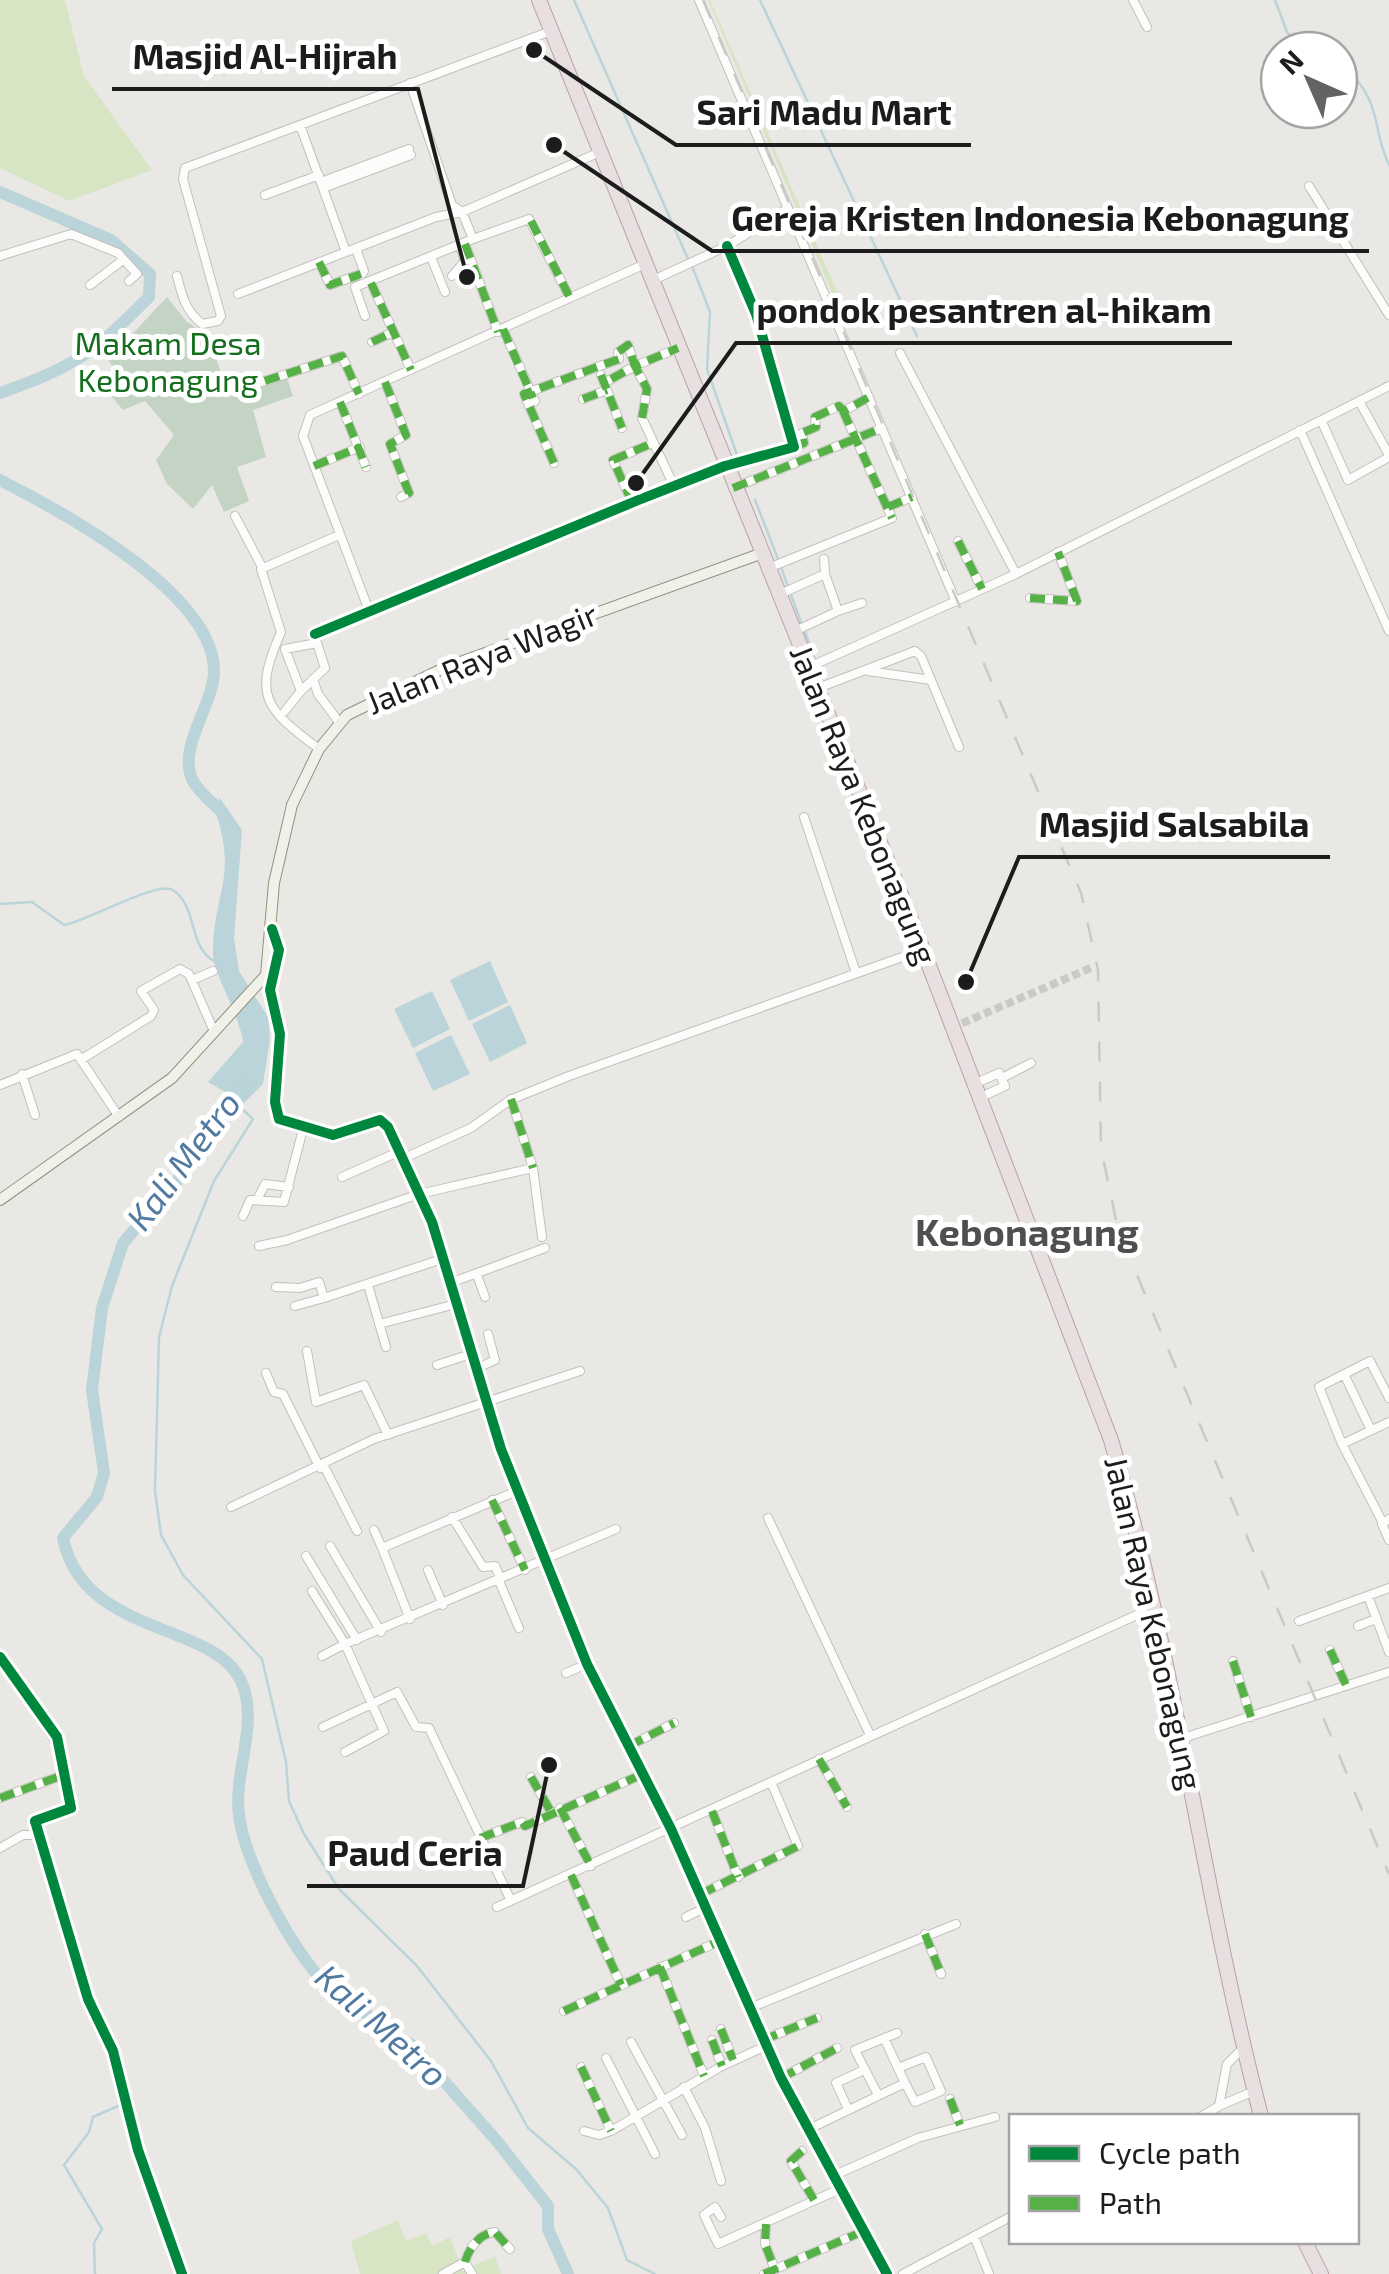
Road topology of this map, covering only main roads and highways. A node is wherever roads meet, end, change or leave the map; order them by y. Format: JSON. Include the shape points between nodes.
{"nodes":[{"id":1,"x":539,"y":0,"type":"edge"},
{"id":2,"x":760,"y":554,"type":"junction"},
{"id":3,"x":0,"y":1200,"type":"edge"},
{"id":4,"x":1261,"y":2114,"type":"edge"},
{"id":5,"x":1306,"y":2244,"type":"edge"},
{"id":6,"x":1321,"y":2274,"type":"edge"}],
"edges":[{"from":1,"to":2,"type":"highway","name":"Jalan Raya Kebonagung","via":[[678,348],[735,463]]},
{"from":2,"to":3,"type":"main road","name":"Jalan Raya Wagir","via":[[444,668],[362,704],[339,722],[296,792],[284,830],[272,895],[270,964],[260,983],[183,1068]]},
{"from":2,"to":4,"type":"highway","name":"Jalan Raya Kebonagung","via":[[776,565],[806,668],[1112,1440]]},
{"from":5,"to":6,"type":"highway"}]}
